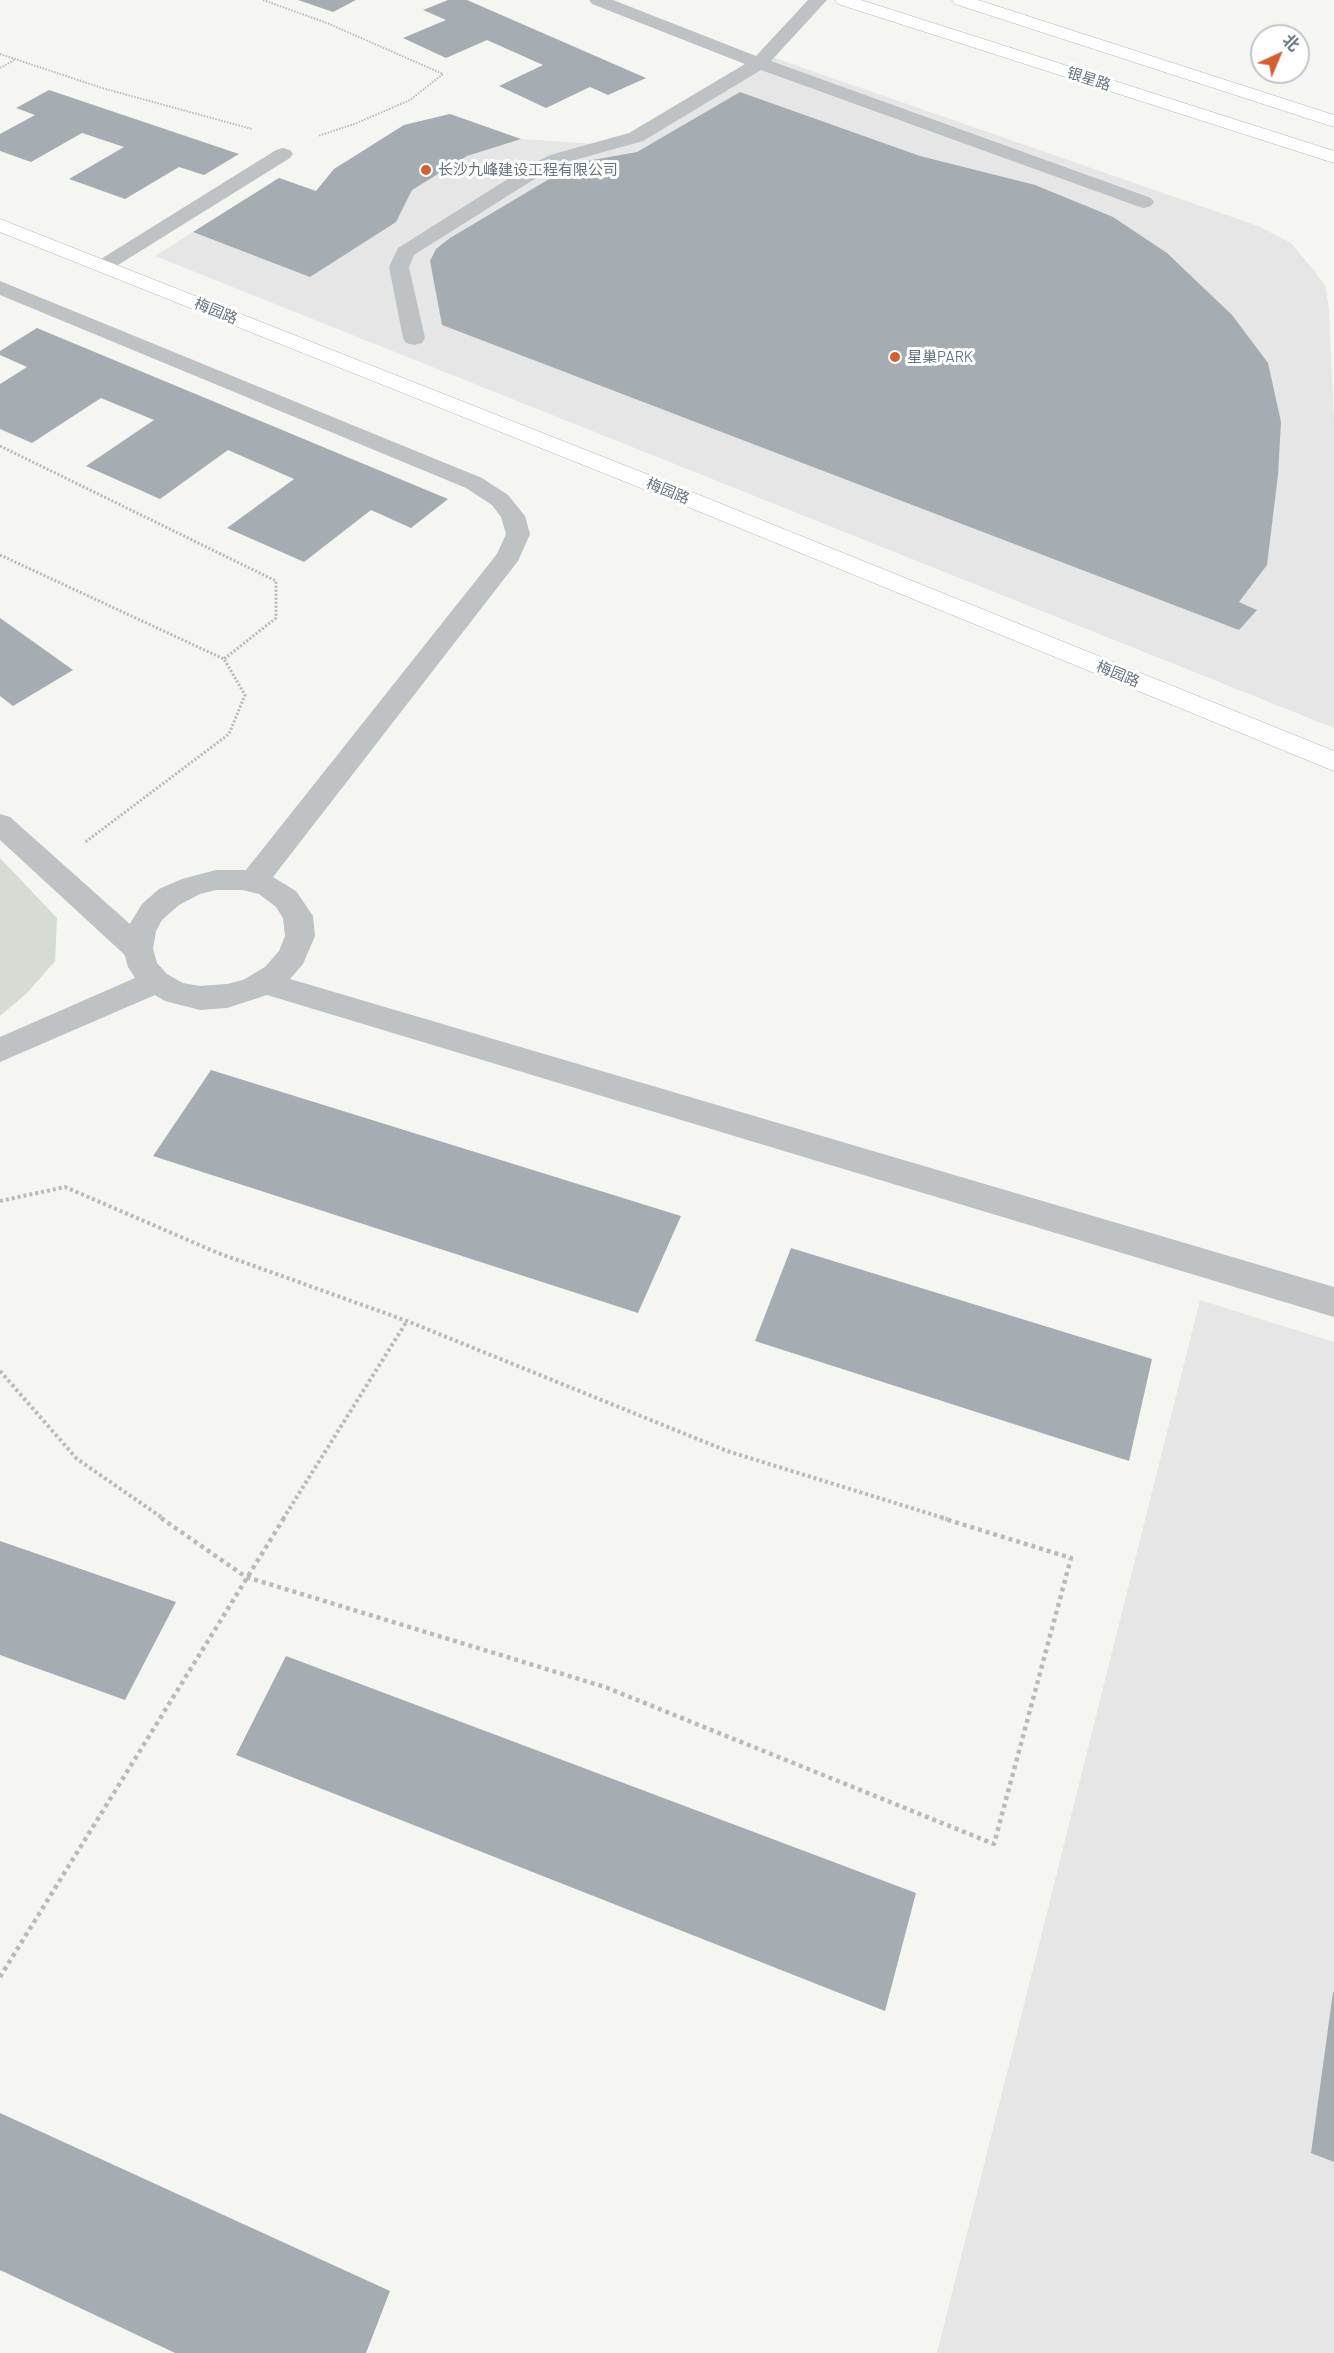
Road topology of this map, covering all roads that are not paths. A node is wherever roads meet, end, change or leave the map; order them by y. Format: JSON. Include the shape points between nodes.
{"nodes":[{"id":1,"x":598,"y":0,"type":"edge"},
{"id":2,"x":818,"y":0,"type":"edge"},
{"id":3,"x":844,"y":0,"type":"edge"},
{"id":4,"x":961,"y":0,"type":"edge"},
{"id":5,"x":759,"y":63,"type":"junction"},
{"id":6,"x":1334,"y":121,"type":"edge"},
{"id":7,"x":283,"y":154,"type":"dead end"},
{"id":8,"x":1334,"y":157,"type":"edge"},
{"id":9,"x":1144,"y":202,"type":"dead end"},
{"id":10,"x":0,"y":213,"type":"edge"},
{"id":11,"x":0,"y":225,"type":"edge"},
{"id":12,"x":109,"y":262,"type":"junction"},
{"id":13,"x":0,"y":287,"type":"edge"},
{"id":14,"x":414,"y":338,"type":"dead end"},
{"id":15,"x":1334,"y":746,"type":"edge"},
{"id":16,"x":1334,"y":762,"type":"edge"},
{"id":17,"x":0,"y":824,"type":"edge"},
{"id":18,"x":252,"y":883,"type":"junction"},
{"id":19,"x":138,"y":949,"type":"junction"},
{"id":20,"x":156,"y":982,"type":"junction"},
{"id":21,"x":263,"y":982,"type":"junction"},
{"id":22,"x":0,"y":1050,"type":"edge"},
{"id":23,"x":1334,"y":1302,"type":"edge"}],
"edges":[{"from":1,"to":5,"type":"street"},
{"from":2,"to":5,"type":"street"},
{"from":3,"to":8,"type":"street","name":"银星路"},
{"from":4,"to":6,"type":"street","name":"银星路"},
{"from":5,"to":9,"type":"street"},
{"from":5,"to":14,"type":"street","via":[[636,137],[557,159],[537,169],[405,252],[399,267]]},
{"from":7,"to":12,"type":"street"},
{"from":10,"to":12,"type":"street","name":"梅园路"},
{"from":11,"to":12,"type":"street","name":"梅园路"},
{"from":12,"to":15,"type":"street","name":"梅园路","via":[[700,489]]},
{"from":12,"to":16,"type":"street","name":"梅园路"},
{"from":13,"to":18,"type":"street","via":[[474,483],[500,500],[513,516],[518,534],[509,556]]},
{"from":17,"to":19,"type":"street"},
{"from":18,"to":19,"type":"street","via":[[216,880],[169,897],[152,912],[141,930]]},
{"from":18,"to":21,"type":"street","via":[[268,886],[286,899],[298,916],[300,936],[292,956],[276,975]]},
{"from":19,"to":20,"type":"street","via":[[142,967]]},
{"from":20,"to":21,"type":"street","via":[[176,993],[201,998],[227,996]]},
{"from":20,"to":22,"type":"street"},
{"from":21,"to":23,"type":"street"}]}
